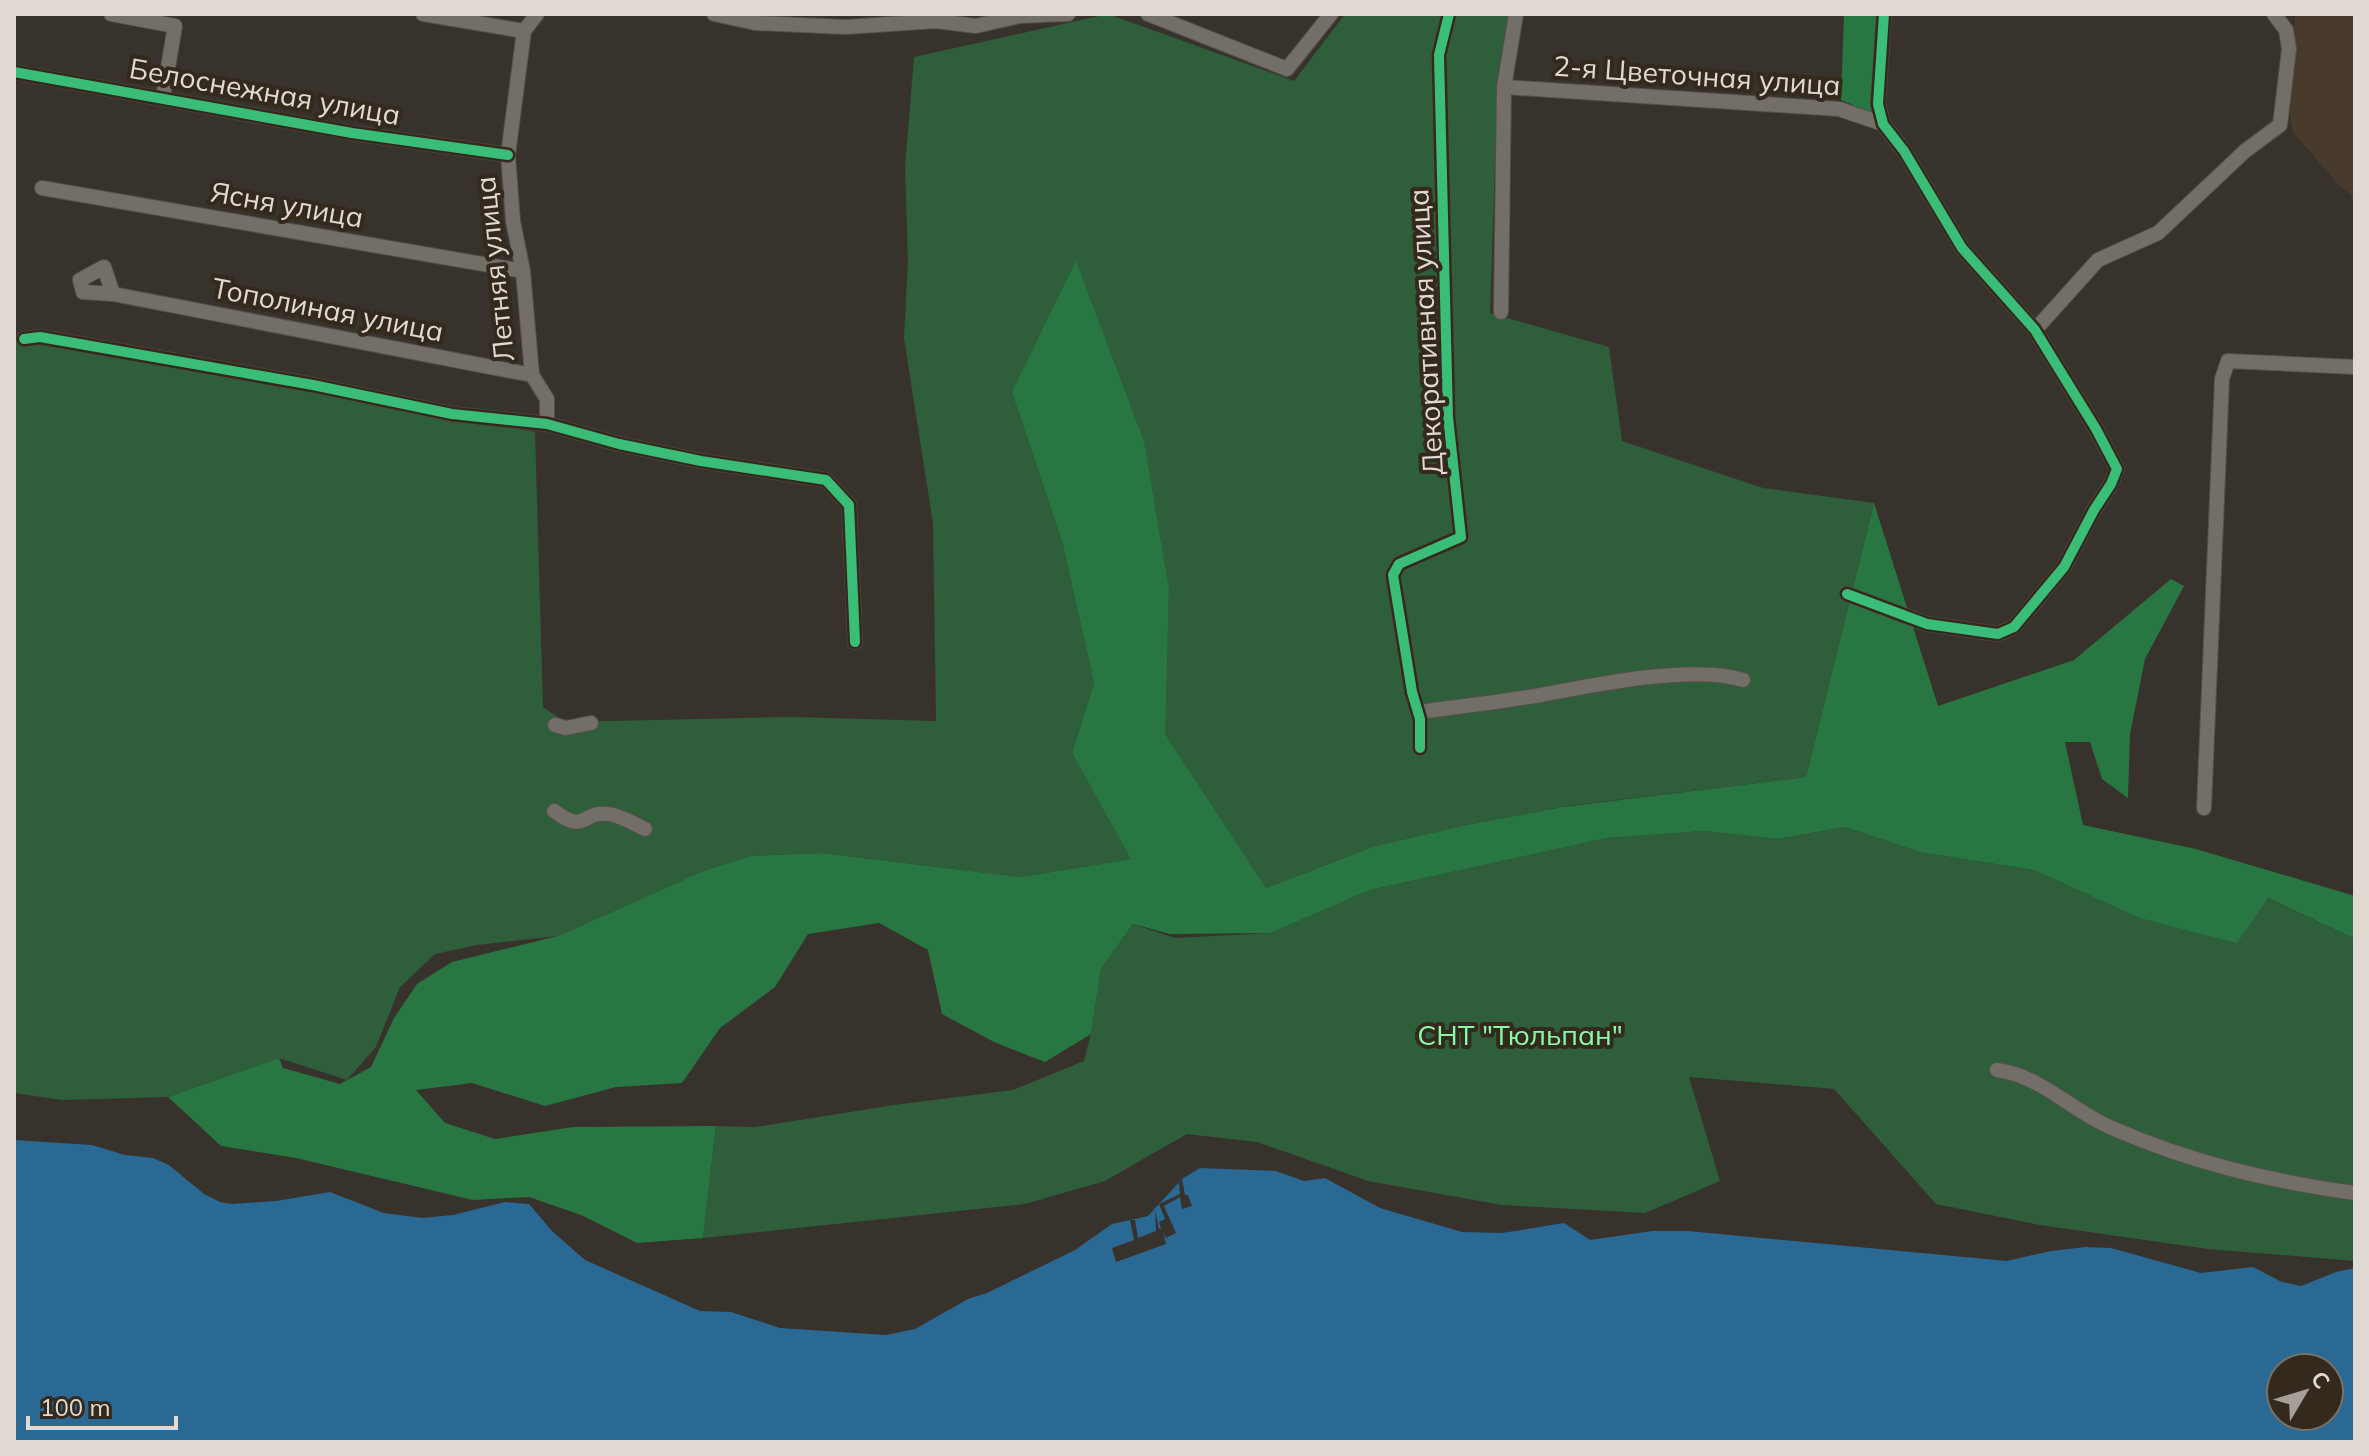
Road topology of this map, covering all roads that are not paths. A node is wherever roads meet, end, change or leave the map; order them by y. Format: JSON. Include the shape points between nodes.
{"nodes":[{"id":1,"x":111,"y":14,"type":"edge"},
{"id":2,"x":423,"y":14,"type":"edge"},
{"id":3,"x":537,"y":14,"type":"edge"},
{"id":4,"x":714,"y":14,"type":"edge"},
{"id":5,"x":1068,"y":14,"type":"edge"},
{"id":6,"x":1148,"y":14,"type":"edge"},
{"id":7,"x":1331,"y":14,"type":"edge"},
{"id":8,"x":1449,"y":14,"type":"edge"},
{"id":9,"x":1516,"y":14,"type":"edge"},
{"id":10,"x":1884,"y":14,"type":"edge"},
{"id":11,"x":2274,"y":14,"type":"edge"},
{"id":12,"x":755,"y":18,"type":"edge"},
{"id":13,"x":846,"y":20,"type":"edge"},
{"id":14,"x":524,"y":31,"type":"junction"},
{"id":15,"x":14,"y":72,"type":"edge"},
{"id":16,"x":1504,"y":87,"type":"junction"},
{"id":17,"x":163,"y":97,"type":"junction"},
{"id":18,"x":1883,"y":124,"type":"junction"},
{"id":19,"x":508,"y":155,"type":"junction"},
{"id":20,"x":42,"y":188,"type":"dead end"},
{"id":21,"x":523,"y":271,"type":"junction"},
{"id":22,"x":113,"y":294,"type":"dead end"},
{"id":23,"x":1501,"y":312,"type":"dead end"},
{"id":24,"x":2035,"y":330,"type":"junction"},
{"id":25,"x":24,"y":339,"type":"dead end"},
{"id":26,"x":2355,"y":367,"type":"edge"},
{"id":27,"x":532,"y":375,"type":"junction"},
{"id":28,"x":547,"y":424,"type":"junction"},
{"id":29,"x":1847,"y":594,"type":"dead end"},
{"id":30,"x":855,"y":642,"type":"dead end"},
{"id":31,"x":1743,"y":680,"type":"dead end"},
{"id":32,"x":1418,"y":712,"type":"junction"},
{"id":33,"x":591,"y":723,"type":"dead end"},
{"id":34,"x":555,"y":725,"type":"dead end"},
{"id":35,"x":1420,"y":748,"type":"dead end"},
{"id":36,"x":2204,"y":808,"type":"dead end"},
{"id":37,"x":554,"y":811,"type":"dead end"},
{"id":38,"x":645,"y":829,"type":"dead end"},
{"id":39,"x":1997,"y":1070,"type":"dead end"},
{"id":40,"x":2355,"y":1193,"type":"edge"}],
"edges":[{"from":1,"to":17,"type":"street","via":[[175,26]]},
{"from":2,"to":14,"type":"street"},
{"from":3,"to":14,"type":"street"},
{"from":4,"to":12,"type":"street"},
{"from":5,"to":13,"type":"street","via":[[1019,16],[976,26]]},
{"from":6,"to":7,"type":"street","via":[[1287,69]]},
{"from":8,"to":32,"type":"street","name":"Декоративная улица","via":[[1439,55],[1448,417],[1461,537],[1399,564],[1393,575]]},
{"from":9,"to":16,"type":"street"},
{"from":10,"to":18,"type":"street","via":[[1878,104]]},
{"from":11,"to":24,"type":"street","via":[[2286,30],[2289,49],[2280,125],[2158,233],[2098,260]]},
{"from":12,"to":13,"type":"street"},
{"from":14,"to":19,"type":"street","name":"Летняя улица"},
{"from":15,"to":17,"type":"street","name":"Белоснежная улица"},
{"from":16,"to":18,"type":"street","name":"2-я Цветочная улица","via":[[1839,109]]},
{"from":16,"to":23,"type":"street"},
{"from":17,"to":19,"type":"street","name":"Белоснежная улица","via":[[352,133]]},
{"from":18,"to":24,"type":"street","via":[[1962,248]]},
{"from":19,"to":21,"type":"street","name":"Летняя улица"},
{"from":20,"to":21,"type":"street","name":"Ясня улица"},
{"from":21,"to":27,"type":"street","name":"Летняя улица"},
{"from":22,"to":27,"type":"street","name":"Тополиная улица"},
{"from":24,"to":29,"type":"street","via":[[2117,469],[2064,567],[2014,627],[1998,634],[1927,624]]},
{"from":25,"to":28,"type":"street","via":[[40,337],[452,414]]},
{"from":26,"to":36,"type":"street","via":[[2228,361],[2222,379]]},
{"from":27,"to":28,"type":"street","name":"Летняя улица","via":[[547,399]]},
{"from":28,"to":30,"type":"street","via":[[701,461],[826,480],[849,505]]},
{"from":31,"to":32,"type":"street","via":[[1725,674],[1653,677]]},
{"from":32,"to":35,"type":"street","name":"Декоративная улица"},
{"from":33,"to":34,"type":"street"},
{"from":37,"to":38,"type":"street","via":[[569,822],[609,814]]},
{"from":39,"to":40,"type":"street","via":[[2023,1076],[2107,1126],[2167,1150],[2229,1171]]}]}
